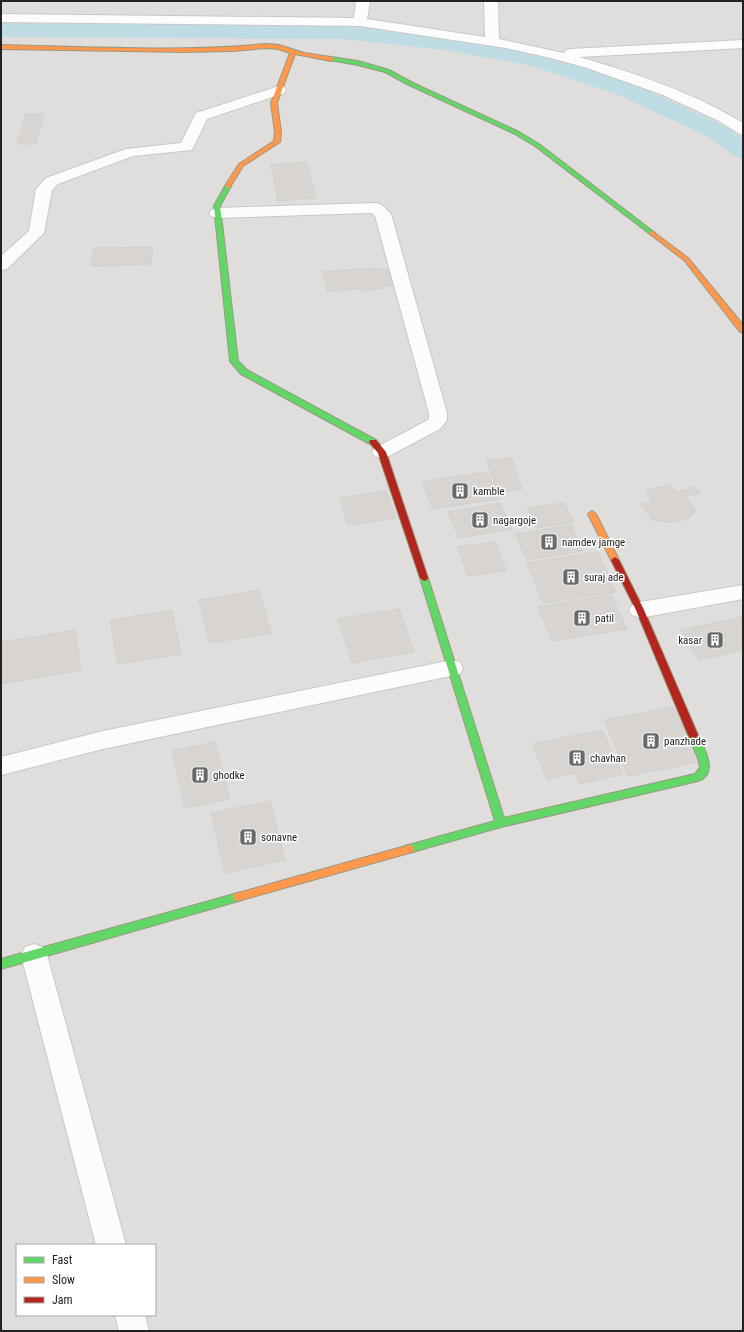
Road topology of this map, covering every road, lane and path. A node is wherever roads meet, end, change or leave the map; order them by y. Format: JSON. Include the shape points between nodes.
{"nodes":[{"id":1,"x":363,"y":1,"type":"edge"},
{"id":2,"x":494,"y":1,"type":"edge"},
{"id":3,"x":1,"y":18,"type":"edge"},
{"id":4,"x":360,"y":22,"type":"junction"},
{"id":5,"x":492,"y":42,"type":"junction"},
{"id":6,"x":742,"y":44,"type":"edge"},
{"id":7,"x":1,"y":47,"type":"edge"},
{"id":8,"x":293,"y":52,"type":"junction"},
{"id":9,"x":554,"y":54,"type":"junction"},
{"id":10,"x":279,"y":90,"type":"junction"},
{"id":11,"x":743,"y":130,"type":"edge"},
{"id":12,"x":217,"y":213,"type":"junction"},
{"id":13,"x":1,"y":265,"type":"edge"},
{"id":14,"x":743,"y":330,"type":"edge"},
{"id":15,"x":382,"y":452,"type":"junction"},
{"id":16,"x":592,"y":514,"type":"dead end"},
{"id":17,"x":743,"y":592,"type":"edge"},
{"id":18,"x":640,"y":610,"type":"junction"},
{"id":19,"x":452,"y":668,"type":"junction"},
{"id":20,"x":1,"y":766,"type":"edge"},
{"id":21,"x":501,"y":823,"type":"junction"},
{"id":22,"x":34,"y":955,"type":"junction"},
{"id":23,"x":1,"y":964,"type":"edge"},
{"id":24,"x":111,"y":1244,"type":"edge"},
{"id":25,"x":130,"y":1316,"type":"edge"},
{"id":26,"x":134,"y":1331,"type":"edge"}],
"edges":[{"from":1,"to":4,"type":"street"},
{"from":2,"to":5,"type":"street"},
{"from":3,"to":4,"type":"street"},
{"from":4,"to":5,"type":"street"},
{"from":5,"to":9,"type":"street"},
{"from":6,"to":9,"type":"street"},
{"from":7,"to":8,"type":"street","via":[[185,50],[267,46]]},
{"from":8,"to":10,"type":"street"},
{"from":8,"to":14,"type":"street","via":[[358,63],[387,71],[528,139],[686,259]]},
{"from":9,"to":11,"type":"street","via":[[668,92],[724,118]]},
{"from":10,"to":12,"type":"street","via":[[274,110],[277,142],[236,171],[219,200]]},
{"from":10,"to":13,"type":"street","via":[[201,116],[186,147],[131,152],[52,181],[44,189],[36,233]]},
{"from":12,"to":15,"type":"street","via":[[234,361],[237,366],[366,436]]},
{"from":12,"to":15,"type":"street","via":[[376,208],[382,214],[438,413],[438,420],[433,425]]},
{"from":15,"to":19,"type":"street"},
{"from":16,"to":18,"type":"street"},
{"from":17,"to":18,"type":"street"},
{"from":18,"to":21,"type":"street","via":[[705,768],[698,777]]},
{"from":19,"to":20,"type":"street","via":[[103,740]]},
{"from":19,"to":21,"type":"street"},
{"from":21,"to":22,"type":"street"},
{"from":22,"to":23,"type":"street"},
{"from":22,"to":24,"type":"street"},
{"from":25,"to":26,"type":"street"}]}
